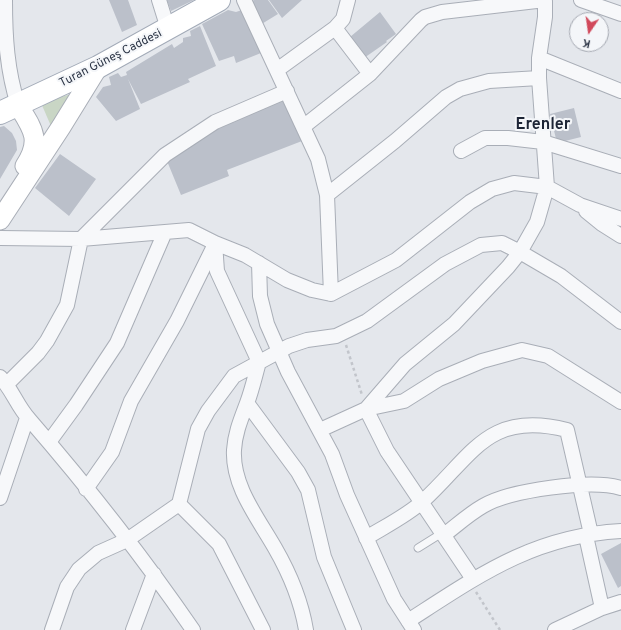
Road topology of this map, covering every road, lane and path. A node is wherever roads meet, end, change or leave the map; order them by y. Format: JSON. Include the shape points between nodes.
{"nodes":[{"id":1,"x":5,"y":0,"type":"edge"},
{"id":2,"x":159,"y":0,"type":"edge"},
{"id":3,"x":219,"y":0,"type":"edge"},
{"id":4,"x":244,"y":0,"type":"edge"},
{"id":5,"x":348,"y":0,"type":"edge"},
{"id":6,"x":545,"y":0,"type":"edge"},
{"id":7,"x":581,"y":0,"type":"edge"},
{"id":8,"x":621,"y":14,"type":"edge"},
{"id":9,"x":335,"y":28,"type":"junction"},
{"id":10,"x":168,"y":29,"type":"junction"},
{"id":11,"x":539,"y":58,"type":"junction"},
{"id":12,"x":98,"y":67,"type":"junction"},
{"id":13,"x":277,"y":70,"type":"junction"},
{"id":14,"x":370,"y":74,"type":"junction"},
{"id":15,"x":539,"y":78,"type":"junction"},
{"id":16,"x":287,"y":91,"type":"junction"},
{"id":17,"x":621,"y":91,"type":"edge"},
{"id":18,"x":9,"y":109,"type":"edge"},
{"id":19,"x":303,"y":127,"type":"junction"},
{"id":20,"x":543,"y":142,"type":"junction"},
{"id":21,"x":461,"y":151,"type":"dead end"},
{"id":22,"x":43,"y":155,"type":"junction"},
{"id":23,"x":621,"y":166,"type":"edge"},
{"id":24,"x":547,"y":187,"type":"junction"},
{"id":25,"x":327,"y":195,"type":"junction"},
{"id":26,"x":580,"y":205,"type":"junction"},
{"id":27,"x":0,"y":206,"type":"edge"},
{"id":28,"x":621,"y":218,"type":"edge"},
{"id":29,"x":0,"y":220,"type":"edge"},
{"id":30,"x":165,"y":232,"type":"junction"},
{"id":31,"x":621,"y":236,"type":"edge"},
{"id":32,"x":0,"y":238,"type":"edge"},
{"id":33,"x":81,"y":239,"type":"junction"},
{"id":34,"x":215,"y":243,"type":"junction"},
{"id":35,"x":520,"y":252,"type":"junction"},
{"id":36,"x":259,"y":263,"type":"junction"},
{"id":37,"x":331,"y":294,"type":"junction"},
{"id":38,"x":621,"y":322,"type":"edge"},
{"id":39,"x":343,"y":333,"type":"junction"},
{"id":40,"x":279,"y":350,"type":"junction"},
{"id":41,"x":259,"y":362,"type":"junction"},
{"id":42,"x":4,"y":380,"type":"edge"},
{"id":43,"x":621,"y":402,"type":"edge"},
{"id":44,"x":247,"y":403,"type":"junction"},
{"id":45,"x":366,"y":409,"type":"junction"},
{"id":46,"x":27,"y":418,"type":"junction"},
{"id":47,"x":320,"y":430,"type":"junction"},
{"id":48,"x":49,"y":442,"type":"junction"},
{"id":49,"x":580,"y":485,"type":"junction"},
{"id":50,"x":86,"y":488,"type":"junction"},
{"id":51,"x":621,"y":488,"type":"edge"},
{"id":52,"x":0,"y":498,"type":"edge"},
{"id":53,"x":422,"y":502,"type":"junction"},
{"id":54,"x":179,"y":504,"type":"junction"},
{"id":55,"x":621,"y":531,"type":"edge"},
{"id":56,"x":443,"y":534,"type":"junction"},
{"id":57,"x":589,"y":535,"type":"junction"},
{"id":58,"x":366,"y":538,"type":"junction"},
{"id":59,"x":127,"y":540,"type":"junction"},
{"id":60,"x":418,"y":548,"type":"dead end"},
{"id":61,"x":154,"y":574,"type":"junction"},
{"id":62,"x":471,"y":580,"type":"junction"},
{"id":63,"x":621,"y":602,"type":"edge"},
{"id":64,"x":602,"y":608,"type":"junction"},
{"id":65,"x":411,"y":626,"type":"edge"},
{"id":66,"x":52,"y":630,"type":"edge"},
{"id":67,"x":132,"y":630,"type":"edge"},
{"id":68,"x":193,"y":630,"type":"edge"},
{"id":69,"x":263,"y":630,"type":"edge"},
{"id":70,"x":306,"y":630,"type":"edge"},
{"id":71,"x":354,"y":630,"type":"edge"},
{"id":72,"x":500,"y":630,"type":"edge"},
{"id":73,"x":555,"y":630,"type":"edge"}],
"edges":[{"from":1,"to":18,"type":"street","via":[[7,60],[11,83]]},
{"from":2,"to":10,"type":"street"},
{"from":3,"to":10,"type":"main road","name":"Turan Güneş Caddesi"},
{"from":4,"to":13,"type":"street"},
{"from":5,"to":9,"type":"street","via":[[342,19]]},
{"from":6,"to":11,"type":"street"},
{"from":6,"to":14,"type":"street","via":[[442,12],[426,17]]},
{"from":7,"to":8,"type":"street"},
{"from":9,"to":13,"type":"street"},
{"from":9,"to":14,"type":"street"},
{"from":10,"to":12,"type":"main road","name":"Turan Güneş Caddesi"},
{"from":11,"to":15,"type":"street"},
{"from":11,"to":17,"type":"street"},
{"from":12,"to":18,"type":"main road","name":"Turan Güneş Caddesi"},
{"from":12,"to":22,"type":"main road"},
{"from":13,"to":16,"type":"street"},
{"from":14,"to":19,"type":"street"},
{"from":15,"to":20,"type":"street"},
{"from":15,"to":25,"type":"street","via":[[490,81],[460,89]]},
{"from":16,"to":19,"type":"street"},
{"from":16,"to":33,"type":"street","via":[[215,122],[165,155]]},
{"from":18,"to":22,"type":"main road","via":[[33,110],[43,122],[46,137]]},
{"from":18,"to":27,"type":"main road","via":[[30,124],[34,135],[34,150]]},
{"from":19,"to":25,"type":"street","via":[[318,159]]},
{"from":20,"to":21,"type":"street","via":[[485,138]]},
{"from":20,"to":23,"type":"street"},
{"from":20,"to":24,"type":"street"},
{"from":22,"to":29,"type":"main road"},
{"from":24,"to":26,"type":"street"},
{"from":24,"to":35,"type":"street","via":[[537,222]]},
{"from":24,"to":37,"type":"street","via":[[514,183],[492,189],[470,202],[396,260]]},
{"from":25,"to":37,"type":"street"},
{"from":26,"to":28,"type":"street"},
{"from":26,"to":31,"type":"street"},
{"from":30,"to":33,"type":"street"},
{"from":30,"to":34,"type":"street","via":[[189,230]]},
{"from":30,"to":48,"type":"street","via":[[117,343]]},
{"from":32,"to":33,"type":"street"},
{"from":33,"to":42,"type":"street","via":[[67,305],[38,353]]},
{"from":34,"to":36,"type":"street"},
{"from":34,"to":41,"type":"street","via":[[217,271]]},
{"from":34,"to":50,"type":"street","via":[[177,320],[130,401],[112,452]]},
{"from":35,"to":38,"type":"street","via":[[561,276]]},
{"from":35,"to":39,"type":"street","via":[[502,243],[481,245],[445,264],[380,313]]},
{"from":35,"to":45,"type":"street","via":[[454,324],[405,364]]},
{"from":36,"to":37,"type":"street","via":[[300,286]]},
{"from":36,"to":40,"type":"street","via":[[262,309]]},
{"from":39,"to":40,"type":"street","via":[[330,338],[300,342]]},
{"from":39,"to":45,"type":"path"},
{"from":40,"to":41,"type":"street"},
{"from":40,"to":47,"type":"street","via":[[288,372]]},
{"from":41,"to":44,"type":"street"},
{"from":41,"to":54,"type":"street","via":[[234,376],[198,429]]},
{"from":42,"to":46,"type":"street"},
{"from":43,"to":45,"type":"street","via":[[548,356],[522,350],[482,361],[439,379],[404,401]]},
{"from":44,"to":70,"type":"street","via":[[238,425],[235,444],[238,479],[293,583],[303,609]]},
{"from":44,"to":71,"type":"street","via":[[298,472],[308,490],[324,557]]},
{"from":45,"to":47,"type":"street"},
{"from":45,"to":53,"type":"street","via":[[387,451]]},
{"from":46,"to":48,"type":"street"},
{"from":46,"to":52,"type":"street"},
{"from":47,"to":58,"type":"street"},
{"from":48,"to":50,"type":"street"},
{"from":49,"to":51,"type":"street","via":[[609,484]]},
{"from":49,"to":53,"type":"street","via":[[567,430],[548,425],[525,425],[502,429],[472,449]]},
{"from":49,"to":56,"type":"street","via":[[504,496],[483,505]]},
{"from":49,"to":57,"type":"street"},
{"from":50,"to":59,"type":"street"},
{"from":53,"to":56,"type":"street"},
{"from":53,"to":58,"type":"street"},
{"from":54,"to":59,"type":"street"},
{"from":54,"to":69,"type":"street","via":[[219,544]]},
{"from":55,"to":57,"type":"street"},
{"from":56,"to":60,"type":"lane"},
{"from":56,"to":62,"type":"street"},
{"from":57,"to":62,"type":"street","via":[[545,544]]},
{"from":57,"to":64,"type":"street"},
{"from":58,"to":65,"type":"street","via":[[394,599]]},
{"from":59,"to":61,"type":"street"},
{"from":59,"to":66,"type":"street","via":[[98,553],[79,569],[67,587]]},
{"from":61,"to":67,"type":"street"},
{"from":61,"to":68,"type":"street"},
{"from":62,"to":65,"type":"street"},
{"from":62,"to":72,"type":"path"},
{"from":63,"to":64,"type":"street"},
{"from":64,"to":73,"type":"street"}]}
